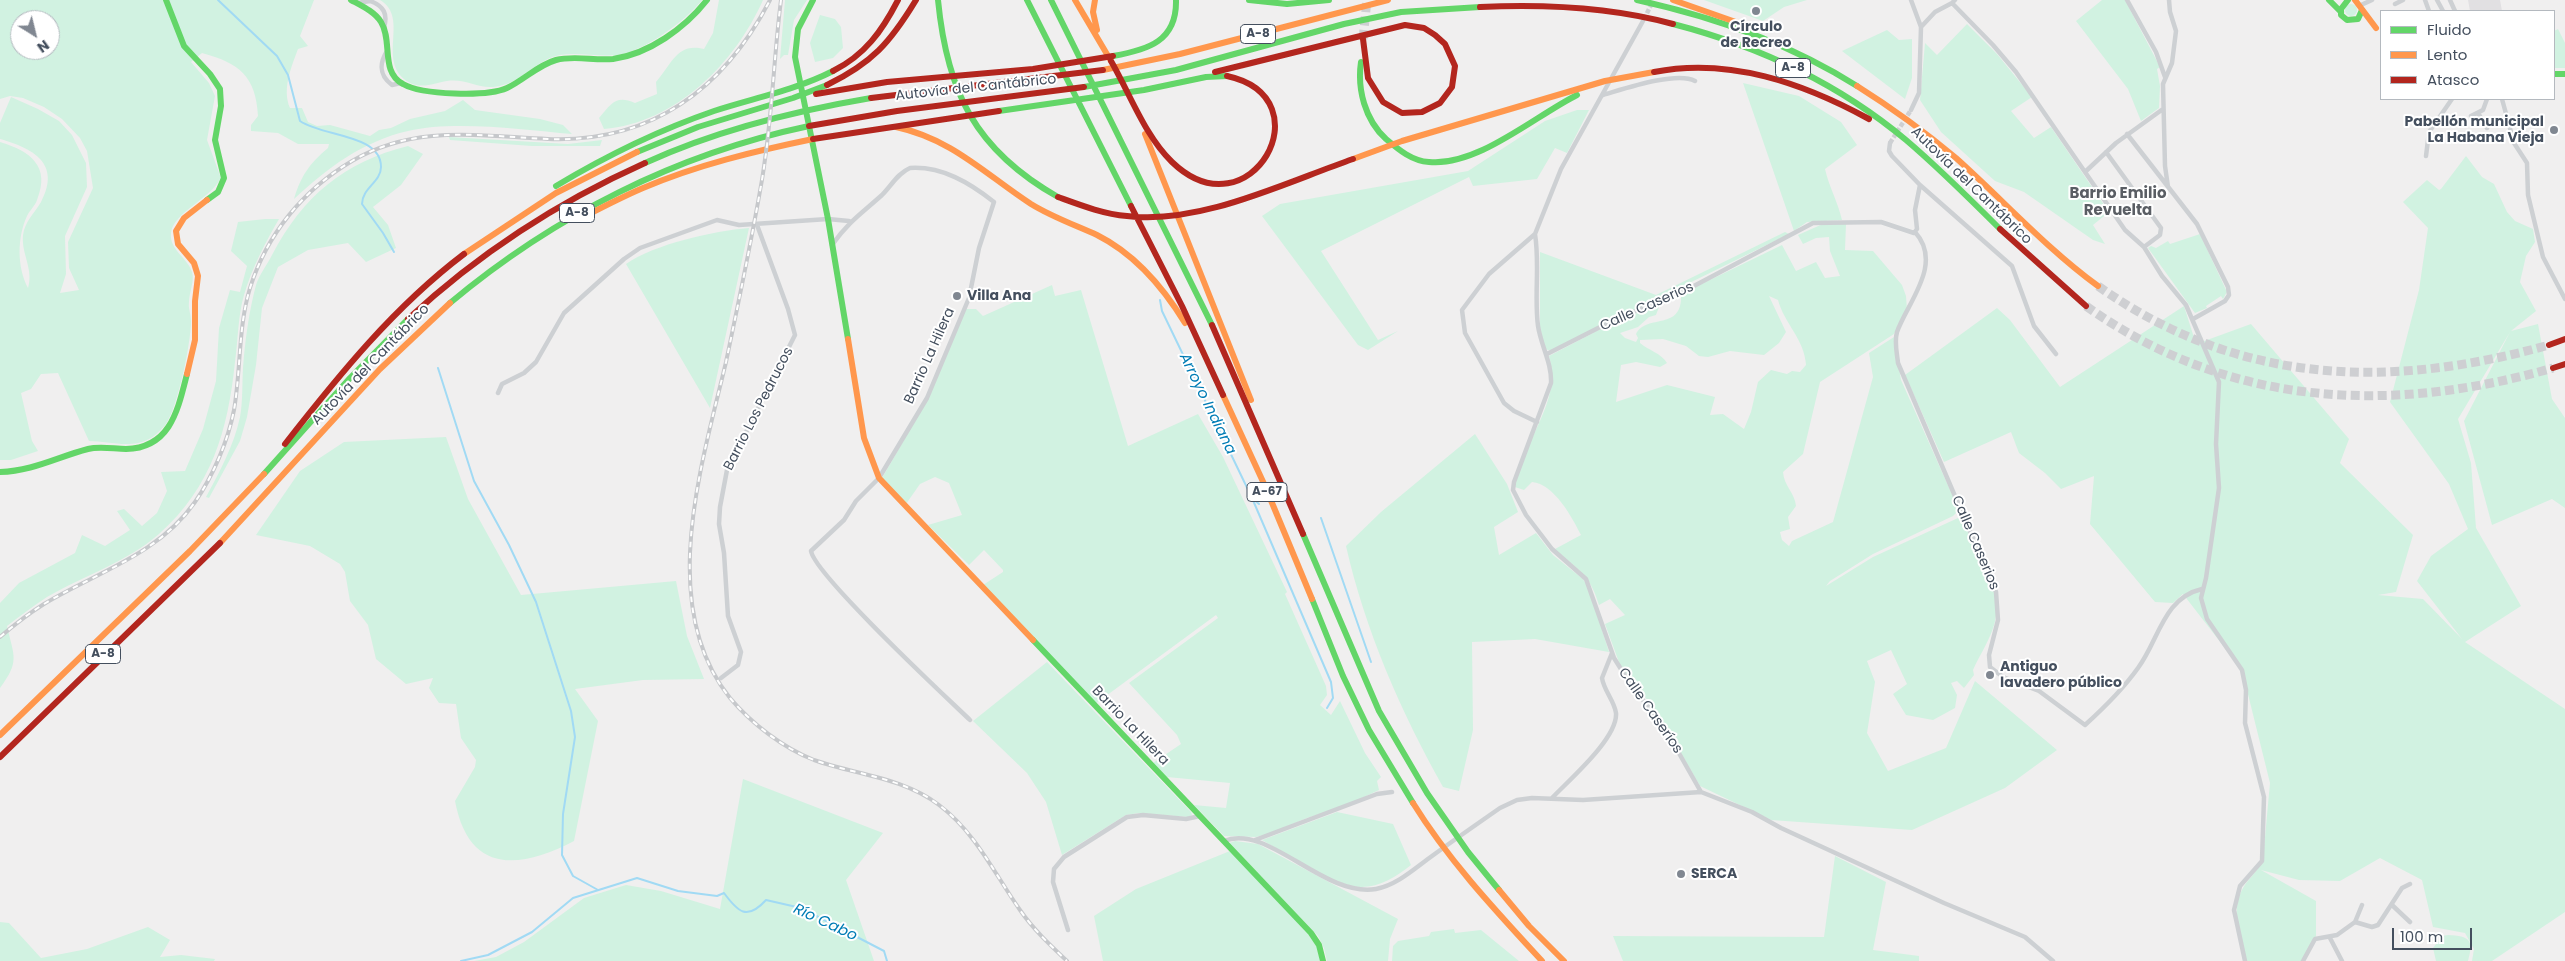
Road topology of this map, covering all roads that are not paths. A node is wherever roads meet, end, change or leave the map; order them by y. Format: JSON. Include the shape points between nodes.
{"nodes":[{"id":1,"x":166,"y":0,"type":"edge"},
{"id":2,"x":707,"y":0,"type":"edge"},
{"id":3,"x":813,"y":0,"type":"edge"},
{"id":4,"x":898,"y":0,"type":"edge"},
{"id":5,"x":916,"y":0,"type":"edge"},
{"id":6,"x":938,"y":0,"type":"edge"},
{"id":7,"x":1027,"y":0,"type":"edge"},
{"id":8,"x":1051,"y":0,"type":"edge"},
{"id":9,"x":1075,"y":0,"type":"edge"},
{"id":10,"x":1095,"y":0,"type":"edge"},
{"id":11,"x":1176,"y":0,"type":"edge"},
{"id":12,"x":1250,"y":0,"type":"edge"},
{"id":13,"x":1329,"y":0,"type":"edge"},
{"id":14,"x":1388,"y":0,"type":"edge"},
{"id":15,"x":1639,"y":0,"type":"edge"},
{"id":16,"x":1673,"y":0,"type":"edge"},
{"id":17,"x":1911,"y":0,"type":"edge"},
{"id":18,"x":2127,"y":0,"type":"edge"},
{"id":19,"x":2169,"y":0,"type":"edge"},
{"id":20,"x":2329,"y":0,"type":"edge"},
{"id":21,"x":2333,"y":0,"type":"edge"},
{"id":22,"x":2355,"y":0,"type":"edge"},
{"id":23,"x":2372,"y":0,"type":"edge"},
{"id":24,"x":2403,"y":0,"type":"edge"},
{"id":25,"x":2345,"y":1,"type":"edge"},
{"id":26,"x":354,"y":2,"type":"edge"},
{"id":27,"x":1954,"y":2,"type":"edge"},
{"id":28,"x":2395,"y":4,"type":"dead end"},
{"id":29,"x":2362,"y":8,"type":"junction"},
{"id":30,"x":2340,"y":12,"type":"junction"},
{"id":31,"x":2358,"y":19,"type":"junction"},
{"id":32,"x":1642,"y":21,"type":"tunnel mouth"},
{"id":33,"x":1921,"y":27,"type":"junction"},
{"id":34,"x":384,"y":28,"type":"junction"},
{"id":35,"x":2378,"y":29,"type":"edge"},
{"id":36,"x":1363,"y":39,"type":"tunnel mouth"},
{"id":37,"x":1105,"y":51,"type":"junction"},
{"id":38,"x":1363,"y":57,"type":"junction"},
{"id":39,"x":2164,"y":77,"type":"junction"},
{"id":40,"x":1695,"y":81,"type":"dead end"},
{"id":41,"x":1603,"y":84,"type":"junction"},
{"id":42,"x":1154,"y":87,"type":"junction"},
{"id":43,"x":1603,"y":95,"type":"junction"},
{"id":44,"x":1881,"y":100,"type":"junction"},
{"id":45,"x":2451,"y":100,"type":"edge"},
{"id":46,"x":2487,"y":100,"type":"edge"},
{"id":47,"x":2502,"y":100,"type":"edge"},
{"id":48,"x":774,"y":103,"type":"junction"},
{"id":49,"x":1135,"y":105,"type":"junction"},
{"id":50,"x":2163,"y":109,"type":"junction"},
{"id":51,"x":1911,"y":110,"type":"tunnel mouth"},
{"id":52,"x":2478,"y":113,"type":"junction"},
{"id":53,"x":2471,"y":116,"type":"dead end"},
{"id":54,"x":868,"y":128,"type":"junction"},
{"id":55,"x":2487,"y":128,"type":"dead end"},
{"id":56,"x":2127,"y":134,"type":"junction"},
{"id":57,"x":1890,"y":143,"type":"dead end"},
{"id":58,"x":2106,"y":152,"type":"junction"},
{"id":59,"x":2426,"y":156,"type":"dead end"},
{"id":60,"x":2085,"y":172,"type":"junction"},
{"id":61,"x":1920,"y":185,"type":"junction"},
{"id":62,"x":1958,"y":188,"type":"junction"},
{"id":63,"x":2168,"y":188,"type":"junction"},
{"id":64,"x":828,"y":219,"type":"junction"},
{"id":65,"x":849,"y":221,"type":"junction"},
{"id":66,"x":757,"y":224,"type":"junction"},
{"id":67,"x":1915,"y":232,"type":"junction"},
{"id":68,"x":1535,"y":234,"type":"junction"},
{"id":69,"x":832,"y":246,"type":"junction"},
{"id":70,"x":2144,"y":247,"type":"junction"},
{"id":71,"x":2098,"y":286,"type":"tunnel mouth"},
{"id":72,"x":2565,"y":299,"type":"edge"},
{"id":73,"x":408,"y":301,"type":"junction"},
{"id":74,"x":2086,"y":306,"type":"tunnel mouth"},
{"id":75,"x":444,"y":307,"type":"junction"},
{"id":76,"x":2193,"y":319,"type":"junction"},
{"id":77,"x":2565,"y":339,"type":"edge"},
{"id":78,"x":2548,"y":345,"type":"tunnel mouth"},
{"id":79,"x":1547,"y":354,"type":"junction"},
{"id":80,"x":2056,"y":354,"type":"dead end"},
{"id":81,"x":2565,"y":364,"type":"edge"},
{"id":82,"x":2565,"y":369,"type":"edge"},
{"id":83,"x":498,"y":393,"type":"dead end"},
{"id":84,"x":1537,"y":422,"type":"junction"},
{"id":85,"x":0,"y":472,"type":"edge"},
{"id":86,"x":879,"y":478,"type":"junction"},
{"id":87,"x":1264,"y":486,"type":"junction"},
{"id":88,"x":201,"y":540,"type":"junction"},
{"id":89,"x":1319,"y":573,"type":"junction"},
{"id":90,"x":2202,"y":589,"type":"junction"},
{"id":91,"x":1612,"y":653,"type":"junction"},
{"id":92,"x":721,"y":678,"type":"dead end"},
{"id":93,"x":970,"y":720,"type":"dead end"},
{"id":94,"x":0,"y":735,"type":"edge"},
{"id":95,"x":0,"y":757,"type":"edge"},
{"id":96,"x":1392,"y":792,"type":"dead end"},
{"id":97,"x":1701,"y":792,"type":"junction"},
{"id":98,"x":1552,"y":798,"type":"junction"},
{"id":99,"x":1200,"y":816,"type":"junction"},
{"id":100,"x":1255,"y":840,"type":"junction"},
{"id":101,"x":1224,"y":841,"type":"junction"},
{"id":102,"x":2410,"y":884,"type":"dead end"},
{"id":103,"x":2362,"y":905,"type":"dead end"},
{"id":104,"x":2392,"y":905,"type":"junction"},
{"id":105,"x":2356,"y":922,"type":"junction"},
{"id":106,"x":2410,"y":922,"type":"dead end"},
{"id":107,"x":1068,"y":930,"type":"dead end"},
{"id":108,"x":2330,"y":938,"type":"junction"},
{"id":109,"x":1323,"y":961,"type":"edge"},
{"id":110,"x":1542,"y":961,"type":"edge"},
{"id":111,"x":1564,"y":961,"type":"edge"},
{"id":112,"x":2053,"y":961,"type":"edge"},
{"id":113,"x":2245,"y":961,"type":"edge"},
{"id":114,"x":2303,"y":961,"type":"edge"},
{"id":115,"x":2342,"y":961,"type":"edge"}],
"edges":[{"from":1,"to":85,"type":"main road","via":[[184,46],[220,89],[221,106],[215,140],[224,178],[218,192],[184,218],[176,231],[178,244],[194,263],[198,276],[195,340],[177,411],[163,435],[144,447],[90,448],[22,471]]},
{"from":2,"to":34,"type":"main road","via":[[684,23],[636,53],[614,58],[556,60],[499,91],[415,88],[401,83],[389,68]]},
{"from":3,"to":64,"type":"main road","name":"Barrio La Hilera","via":[[796,39],[797,67]]},
{"from":4,"to":73,"type":"main road","via":[[871,43],[833,72],[803,86],[715,110],[671,127],[588,167],[500,222]]},
{"from":5,"to":48,"type":"main road","via":[[894,37],[864,66],[828,85]]},
{"from":6,"to":41,"type":"main road","via":[[946,57],[958,92],[980,131],[999,155],[1030,181],[1061,199],[1098,212],[1146,219],[1201,213],[1383,147]]},
{"from":7,"to":87,"type":"main road","number":"A-67","via":[[1182,306]]},
{"from":8,"to":89,"type":"main road","number":"A-67","via":[[1200,302]]},
{"from":9,"to":37,"type":"main road"},
{"from":10,"to":37,"type":"main road","via":[[1094,18]]},
{"from":11,"to":48,"type":"main road","via":[[1172,27],[1161,41],[1145,50],[1033,69],[887,82]]},
{"from":12,"to":13,"type":"main road","via":[[1287,4]]},
{"from":14,"to":88,"type":"main road","name":"Autovía del Cantábrico","number":"A-8","via":[[1128,66],[1039,80],[878,98],[784,116],[715,136],[628,170],[572,199],[495,248],[418,310]]},
{"from":15,"to":44,"type":"main road","name":"Autovía del Cantábrico","number":"A-8","via":[[1720,22],[1774,42]]},
{"from":16,"to":44,"type":"main road","via":[[1738,21],[1791,45],[1843,73]]},
{"from":17,"to":33,"type":"street"},
{"from":18,"to":39,"type":"street","via":[[2156,52]]},
{"from":19,"to":39,"type":"street","via":[[2176,31],[2172,63]]},
{"from":20,"to":30,"type":"main road"},
{"from":21,"to":25,"type":"main road"},
{"from":22,"to":29,"type":"main road"},
{"from":23,"to":29,"type":"street"},
{"from":24,"to":28,"type":"street"},
{"from":25,"to":30,"type":"main road"},
{"from":26,"to":34,"type":"main road","via":[[372,13]]},
{"from":26,"to":34,"type":"street","via":[[370,1],[382,8],[386,15]]},
{"from":27,"to":33,"type":"street","via":[[1935,12]]},
{"from":27,"to":60,"type":"street","via":[[2016,72]]},
{"from":29,"to":31,"type":"main road"},
{"from":29,"to":35,"type":"main road"},
{"from":30,"to":31,"type":"main road","via":[[2347,20]]},
{"from":31,"to":35,"type":"main road"},
{"from":32,"to":43,"type":"street"},
{"from":33,"to":51,"type":"street","via":[[1919,94]]},
{"from":36,"to":38,"type":"main road"},
{"from":37,"to":49,"type":"main road"},
{"from":38,"to":41,"type":"main road","via":[[1360,64],[1361,93],[1376,127],[1400,151],[1432,162],[1479,153],[1553,106]]},
{"from":38,"to":42,"type":"main road","via":[[1376,95],[1387,107],[1402,114],[1416,115],[1437,105],[1449,92],[1456,74],[1452,55],[1443,41],[1426,28],[1406,24]]},
{"from":39,"to":50,"type":"street"},
{"from":40,"to":43,"type":"street","via":[[1689,78],[1663,80]]},
{"from":41,"to":62,"type":"main road","via":[[1692,68],[1759,74],[1803,86],[1833,98],[1890,132]]},
{"from":42,"to":49,"type":"main road","via":[[1219,76],[1232,76],[1251,84],[1265,98],[1274,116],[1275,134],[1268,158],[1252,174],[1239,180],[1218,183],[1197,178],[1178,168],[1166,156]]},
{"from":42,"to":54,"type":"main road"},
{"from":43,"to":68,"type":"street","via":[[1561,169]]},
{"from":44,"to":71,"type":"main road","name":"Autovía del Cantábrico","number":"A-8","via":[[1949,153],[2045,243]]},
{"from":45,"to":59,"type":"street","via":[[2429,132]]},
{"from":46,"to":52,"type":"street"},
{"from":47,"to":72,"type":"street","via":[[2514,143],[2527,163],[2528,195],[2543,257]]},
{"from":48,"to":73,"type":"main road","via":[[673,136],[564,188],[474,246]]},
{"from":49,"to":89,"type":"main road"},
{"from":50,"to":56,"type":"street"},
{"from":50,"to":63,"type":"street"},
{"from":52,"to":53,"type":"street"},
{"from":52,"to":55,"type":"street"},
{"from":54,"to":75,"type":"main road","via":[[747,154],[657,183],[593,211],[547,237]]},
{"from":54,"to":87,"type":"main road","via":[[906,128],[945,142],[1032,205],[1113,244],[1139,264],[1160,287],[1187,327]]},
{"from":56,"to":58,"type":"street"},
{"from":56,"to":63,"type":"street"},
{"from":57,"to":61,"type":"street","via":[[1892,156]]},
{"from":58,"to":60,"type":"street"},
{"from":58,"to":70,"type":"street","via":[[2161,228],[2160,235]]},
{"from":60,"to":70,"type":"street","via":[[2125,230]]},
{"from":61,"to":67,"type":"street","name":"Calle Caserios"},
{"from":61,"to":80,"type":"street","via":[[2012,266],[2034,326]]},
{"from":62,"to":74,"type":"main road","name":"Autovía del Cantábrico","number":"A-8","via":[[2026,256]]},
{"from":62,"to":75,"type":"main road","name":"Autovía del Cantábrico","number":"A-8","via":[[1894,130],[1821,82],[1731,41],[1639,15],[1528,2],[1474,3],[1434,7],[1346,24],[1145,77],[1062,91],[846,117],[789,129],[708,154],[642,180],[569,218],[499,263]]},
{"from":63,"to":76,"type":"street","via":[[2205,236],[2228,287],[2226,301]]},
{"from":64,"to":65,"type":"street"},
{"from":64,"to":66,"type":"street"},
{"from":64,"to":69,"type":"main road","name":"Barrio La Hilera"},
{"from":65,"to":69,"type":"street","name":"Barrio La Hilera"},
{"from":65,"to":86,"type":"street","name":"Barrio La Hilera","via":[[910,168],[956,177],[973,185],[994,202],[979,248],[969,298],[936,379],[928,398]]},
{"from":66,"to":83,"type":"street","via":[[717,220],[632,252],[564,313],[536,362],[524,373],[502,384]]},
{"from":66,"to":92,"type":"street","name":"Barrio Los Pedrucos","via":[[795,335],[727,470],[719,524],[728,616],[742,652],[738,665]]},
{"from":67,"to":79,"type":"street","name":"Calle Caserios","via":[[1910,233],[1885,222],[1813,224],[1692,287],[1610,322]]},
{"from":67,"to":90,"type":"street","name":"Calle Caserios","via":[[1924,250],[1923,280],[1897,333],[1898,363],[1996,592],[1998,620],[1989,655],[1990,667],[2003,677],[2039,691],[2085,725],[2111,702],[2138,669],[2174,605],[2190,592]]},
{"from":68,"to":79,"type":"street","via":[[1539,267],[1538,325]]},
{"from":68,"to":84,"type":"street","via":[[1489,274],[1465,304],[1461,319],[1471,346],[1504,403]]},
{"from":69,"to":86,"type":"main road","name":"Barrio La Hilera","via":[[864,438]]},
{"from":70,"to":76,"type":"street"},
{"from":73,"to":88,"type":"main road","via":[[338,375],[274,457]]},
{"from":75,"to":95,"type":"main road","name":"Autovía del Cantábrico","number":"A-8","via":[[378,372],[233,529]]},
{"from":76,"to":90,"type":"street","via":[[2219,382],[2216,444],[2219,488]]},
{"from":77,"to":78,"type":"main road"},
{"from":79,"to":84,"type":"street","via":[[1551,383]]},
{"from":81,"to":82,"type":"main road","via":[[2554,370]]},
{"from":84,"to":91,"type":"street","name":"Calle Caseríos","via":[[1513,490],[1526,515],[1552,549],[1586,579]]},
{"from":86,"to":93,"type":"street","name":"Barrio La Hilera","via":[[856,501],[844,520],[811,551],[815,561],[884,636]]},
{"from":86,"to":99,"type":"main road","name":"Barrio La Hilera"},
{"from":87,"to":110,"type":"main road","number":"A-67","via":[[1343,676],[1388,763],[1453,859]]},
{"from":88,"to":94,"type":"main road","name":"Autovía del Cantábrico","number":"A-8"},
{"from":89,"to":111,"type":"main road","number":"A-67","via":[[1378,712],[1422,785],[1498,890]]},
{"from":90,"to":113,"type":"street","via":[[2207,619],[2242,670],[2246,690],[2245,723],[2264,797],[2262,861],[2240,886],[2234,910]]},
{"from":91,"to":97,"type":"street","name":"Calle Caseríos","via":[[1631,685],[1663,725]]},
{"from":91,"to":98,"type":"street","via":[[1602,678],[1616,711],[1612,731],[1602,746]]},
{"from":96,"to":100,"type":"street","via":[[1378,794]]},
{"from":97,"to":98,"type":"street","via":[[1583,800]]},
{"from":97,"to":112,"type":"street","via":[[1752,812],[1944,904],[2025,937]]},
{"from":98,"to":100,"type":"street","via":[[1516,800],[1390,885],[1371,889],[1340,885]]},
{"from":99,"to":101,"type":"main road","name":"Barrio La Hilera"},
{"from":99,"to":107,"type":"street","via":[[1186,819],[1143,815],[1127,817],[1064,857],[1054,869],[1053,882]]},
{"from":100,"to":101,"type":"street","via":[[1235,838]]},
{"from":101,"to":109,"type":"main road","name":"Barrio La Hilera","via":[[1311,933],[1319,945]]},
{"from":102,"to":104,"type":"street","via":[[2402,888]]},
{"from":103,"to":105,"type":"street"},
{"from":104,"to":105,"type":"street","via":[[2375,927]]},
{"from":104,"to":106,"type":"street"},
{"from":105,"to":108,"type":"street"},
{"from":108,"to":114,"type":"street","via":[[2316,939]]},
{"from":108,"to":115,"type":"street"}]}
